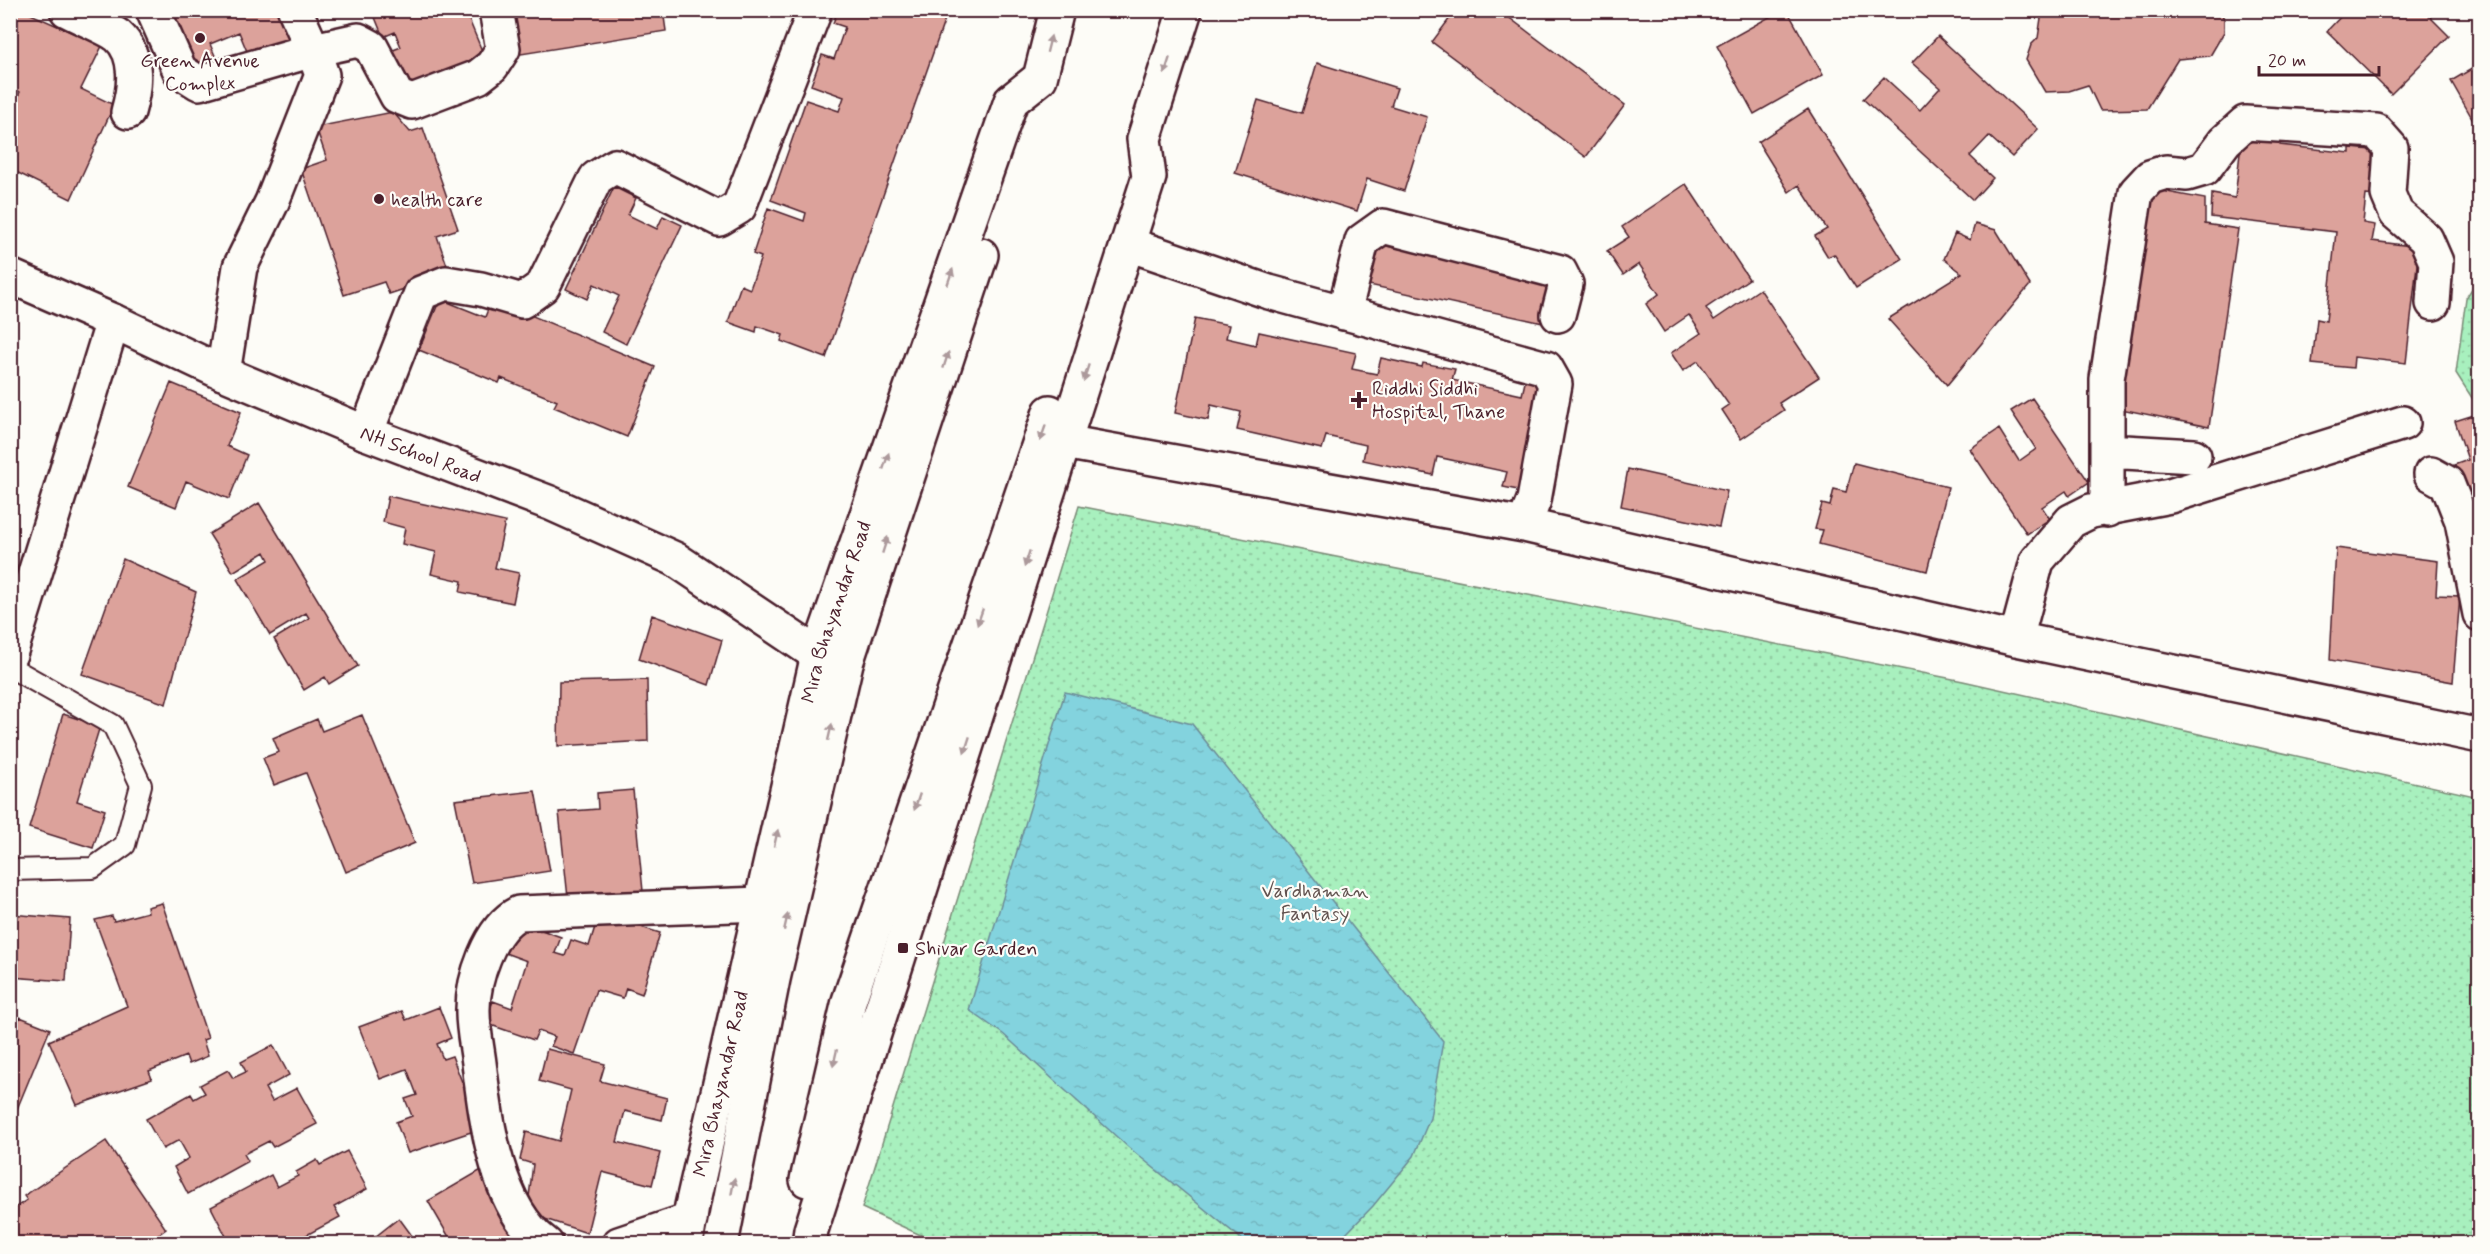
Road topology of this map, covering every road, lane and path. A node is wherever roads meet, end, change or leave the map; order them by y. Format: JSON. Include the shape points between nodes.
{"nodes":[{"id":1,"x":67,"y":10,"type":"edge"},
{"id":2,"x":153,"y":10,"type":"edge"},
{"id":3,"x":295,"y":10,"type":"edge"},
{"id":4,"x":496,"y":10,"type":"edge"},
{"id":5,"x":815,"y":10,"type":"edge"},
{"id":6,"x":1057,"y":10,"type":"edge"},
{"id":7,"x":1185,"y":10,"type":"edge"},
{"id":8,"x":313,"y":50,"type":"junction"},
{"id":9,"x":1040,"y":78,"type":"junction"},
{"id":10,"x":128,"y":112,"type":"dead end"},
{"id":11,"x":1144,"y":139,"type":"junction"},
{"id":12,"x":1128,"y":244,"type":"junction"},
{"id":13,"x":10,"y":276,"type":"edge"},
{"id":14,"x":2433,"y":303,"type":"dead end"},
{"id":15,"x":1344,"y":313,"type":"junction"},
{"id":16,"x":1558,"y":315,"type":"dead end"},
{"id":17,"x":113,"y":321,"type":"junction"},
{"id":18,"x":223,"y":373,"type":"junction"},
{"id":19,"x":2403,"y":423,"type":"dead end"},
{"id":20,"x":366,"y":433,"type":"junction"},
{"id":21,"x":1064,"y":442,"type":"junction"},
{"id":22,"x":2107,"y":451,"type":"junction"},
{"id":23,"x":2431,"y":474,"type":"dead end"},
{"id":24,"x":2170,"y":496,"type":"junction"},
{"id":25,"x":2107,"y":510,"type":"junction"},
{"id":26,"x":1524,"y":525,"type":"junction"},
{"id":27,"x":2480,"y":614,"type":"edge"},
{"id":28,"x":2016,"y":639,"type":"junction"},
{"id":29,"x":10,"y":654,"type":"edge"},
{"id":30,"x":818,"y":655,"type":"junction"},
{"id":31,"x":10,"y":667,"type":"edge"},
{"id":32,"x":2480,"y":736,"type":"edge"},
{"id":33,"x":10,"y":870,"type":"edge"},
{"id":34,"x":761,"y":904,"type":"junction"},
{"id":35,"x":688,"y":1232,"type":"edge"},
{"id":36,"x":546,"y":1244,"type":"edge"},
{"id":37,"x":619,"y":1244,"type":"edge"},
{"id":38,"x":721,"y":1244,"type":"edge"},
{"id":39,"x":792,"y":1244,"type":"edge"},
{"id":40,"x":809,"y":1244,"type":"edge"}],
"edges":[{"from":1,"to":10,"type":"street","via":[[118,36],[130,55],[134,85]]},
{"from":2,"to":8,"type":"street","via":[[180,72],[199,83]]},
{"from":3,"to":8,"type":"street"},
{"from":4,"to":8,"type":"street","via":[[503,49],[492,66],[478,77],[412,102],[397,96],[371,46],[358,40]]},
{"from":5,"to":20,"type":"street","via":[[739,207],[719,219],[615,166],[596,178],[543,286],[522,301],[446,283],[421,293]]},
{"from":9,"to":6,"type":"street","one_way":true},
{"from":7,"to":11,"type":"street","one_way":true},
{"from":8,"to":18,"type":"street","via":[[322,75],[272,202],[240,267]]},
{"from":30,"to":9,"type":"street","name":"Mira Bhayandar Road","one_way":true,"via":[[1011,100]]},
{"from":38,"to":9,"type":"street","one_way":true,"via":[[773,979],[846,663]]},
{"from":11,"to":12,"type":"street","via":[[1149,177]]},
{"from":11,"to":39,"type":"street","one_way":true,"via":[[849,1001]]},
{"from":12,"to":15,"type":"street"},
{"from":12,"to":21,"type":"street","one_way":true},
{"from":13,"to":17,"type":"street","name":"NH School Road"},
{"from":14,"to":22,"type":"street","via":[[2436,262],[2426,239],[2396,213],[2388,194],[2391,148],[2376,131],[2245,123],[2204,169],[2150,177],[2136,192],[2107,379]]},
{"from":15,"to":16,"type":"street","via":[[1362,241],[1383,226],[1560,272],[1566,284]]},
{"from":15,"to":26,"type":"street","via":[[1546,368],[1555,384],[1534,500]]},
{"from":17,"to":18,"type":"street","name":"NH School Road"},
{"from":17,"to":29,"type":"street"},
{"from":18,"to":20,"type":"street","name":"NH School Road"},
{"from":19,"to":24,"type":"street"},
{"from":20,"to":30,"type":"street","name":"NH School Road","via":[[550,503],[675,559]]},
{"from":21,"to":26,"type":"street"},
{"from":21,"to":40,"type":"street","one_way":true},
{"from":22,"to":24,"type":"street","via":[[2181,455]]},
{"from":22,"to":25,"type":"street"},
{"from":23,"to":27,"type":"street","via":[[2447,483],[2462,521]]},
{"from":24,"to":25,"type":"street"},
{"from":25,"to":28,"type":"street","via":[[2091,511],[2071,521],[2037,561]]},
{"from":26,"to":28,"type":"street"},
{"from":28,"to":32,"type":"street"},
{"from":34,"to":30,"type":"street","name":"Mira Bhayandar Road","one_way":true},
{"from":31,"to":33,"type":"lane","via":[[113,725],[141,785],[124,844],[93,868]]},
{"from":34,"to":35,"type":"street","name":"Mira Bhayandar Road"},
{"from":34,"to":36,"type":"street","via":[[519,913],[507,919],[497,933],[483,958],[473,1011],[484,1102],[499,1171],[512,1203],[535,1236]]},
{"from":35,"to":37,"type":"street"}]}
